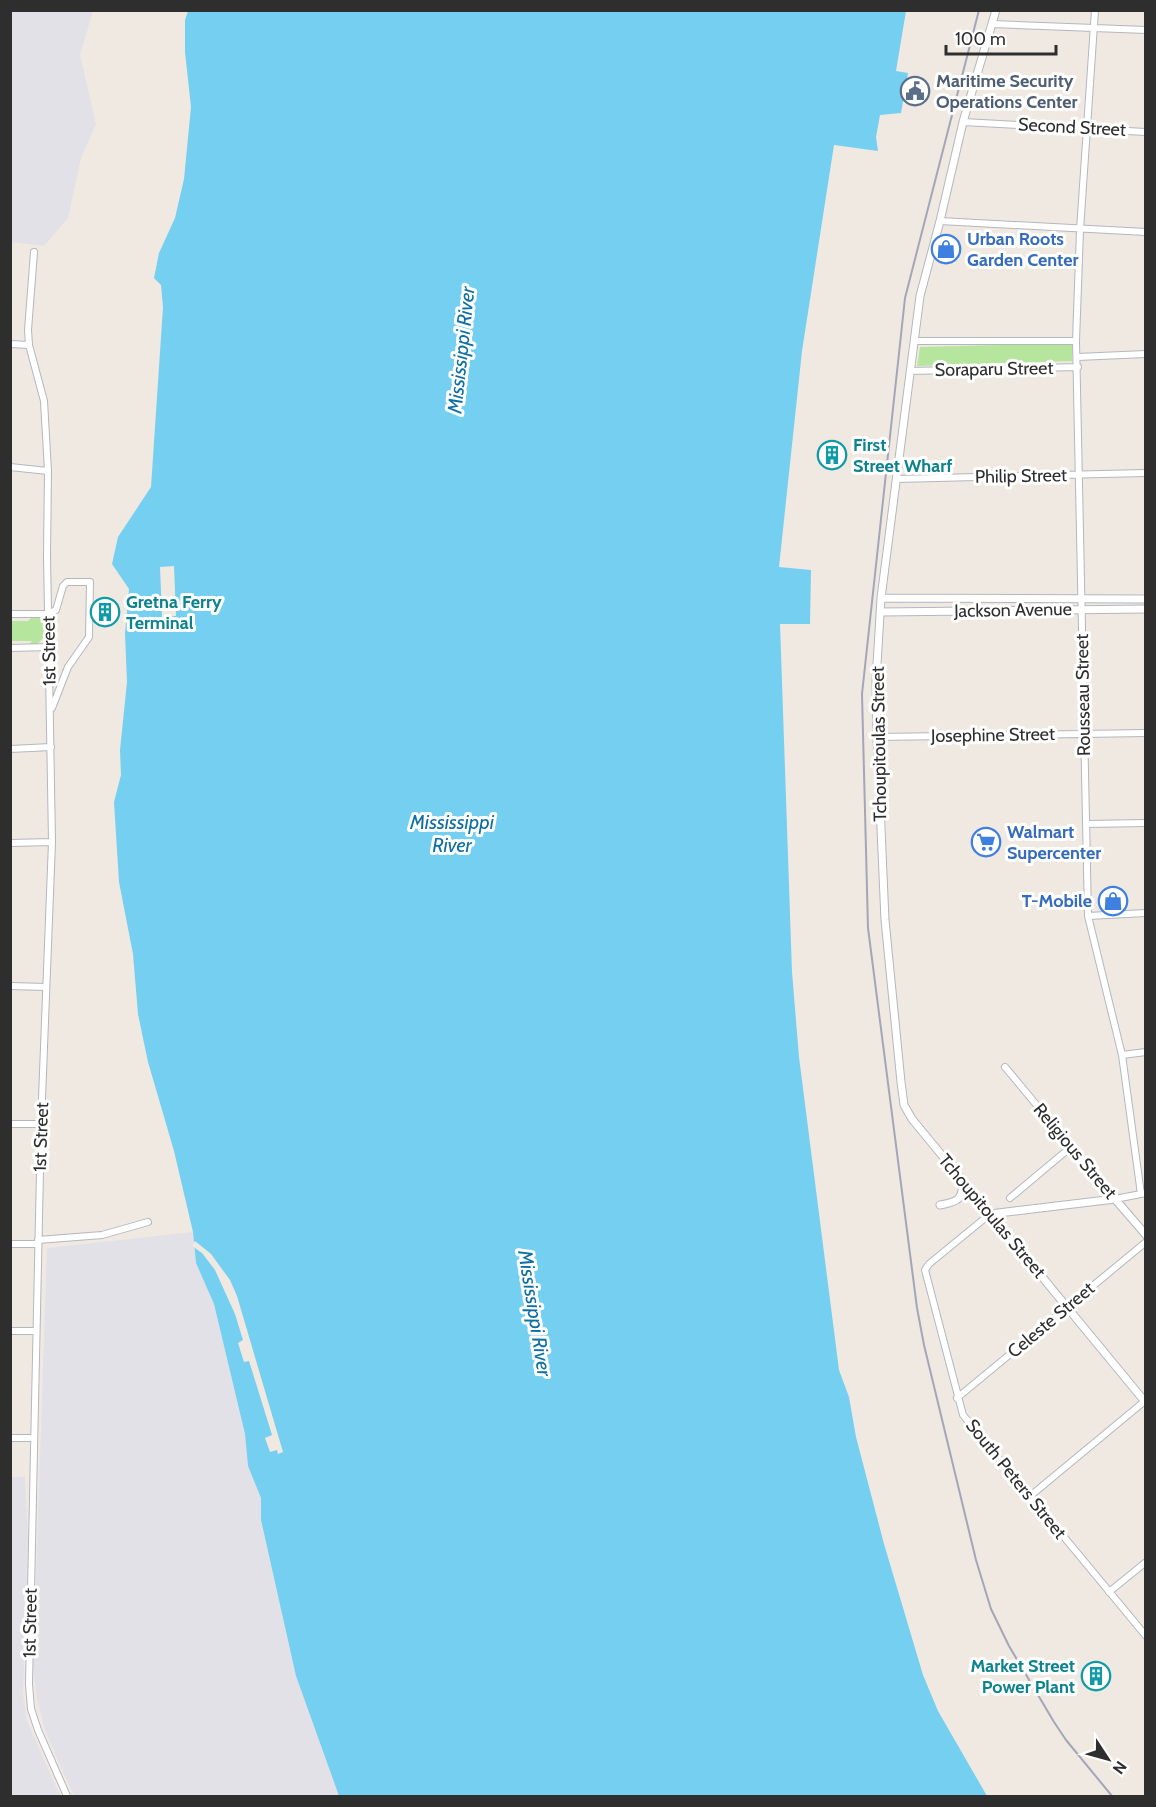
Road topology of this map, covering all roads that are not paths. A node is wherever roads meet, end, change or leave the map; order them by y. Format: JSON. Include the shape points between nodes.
{"nodes":[{"id":1,"x":996,"y":10,"type":"edge"},
{"id":2,"x":1095,"y":10,"type":"edge"},
{"id":3,"x":992,"y":24,"type":"junction"},
{"id":4,"x":1094,"y":27,"type":"junction"},
{"id":5,"x":1146,"y":30,"type":"edge"},
{"id":6,"x":963,"y":122,"type":"junction"},
{"id":7,"x":1088,"y":127,"type":"junction"},
{"id":8,"x":1146,"y":132,"type":"edge"},
{"id":9,"x":940,"y":221,"type":"junction"},
{"id":10,"x":1080,"y":230,"type":"junction"},
{"id":11,"x":1146,"y":232,"type":"edge"},
{"id":12,"x":33,"y":252,"type":"dead end"},
{"id":13,"x":914,"y":341,"type":"junction"},
{"id":14,"x":1076,"y":341,"type":"junction"},
{"id":15,"x":10,"y":344,"type":"edge"},
{"id":16,"x":29,"y":345,"type":"junction"},
{"id":17,"x":1146,"y":354,"type":"edge"},
{"id":18,"x":1077,"y":357,"type":"junction"},
{"id":19,"x":1078,"y":367,"type":"junction"},
{"id":20,"x":910,"y":370,"type":"junction"},
{"id":21,"x":10,"y":466,"type":"edge"},
{"id":22,"x":48,"y":471,"type":"junction"},
{"id":23,"x":1146,"y":473,"type":"edge"},
{"id":24,"x":1080,"y":474,"type":"junction"},
{"id":25,"x":896,"y":478,"type":"junction"},
{"id":26,"x":881,"y":598,"type":"junction"},
{"id":27,"x":1146,"y":598,"type":"edge"},
{"id":28,"x":1082,"y":599,"type":"junction"},
{"id":29,"x":1082,"y":609,"type":"junction"},
{"id":30,"x":1146,"y":609,"type":"edge"},
{"id":31,"x":881,"y":612,"type":"junction"},
{"id":32,"x":10,"y":614,"type":"edge"},
{"id":33,"x":48,"y":614,"type":"junction"},
{"id":34,"x":49,"y":647,"type":"junction"},
{"id":35,"x":10,"y":648,"type":"edge"},
{"id":36,"x":51,"y":711,"type":"junction"},
{"id":37,"x":1084,"y":733,"type":"junction"},
{"id":38,"x":1146,"y":733,"type":"edge"},
{"id":39,"x":877,"y":737,"type":"junction"},
{"id":40,"x":51,"y":747,"type":"junction"},
{"id":41,"x":10,"y":749,"type":"edge"},
{"id":42,"x":1146,"y":823,"type":"edge"},
{"id":43,"x":1086,"y":824,"type":"junction"},
{"id":44,"x":52,"y":842,"type":"junction"},
{"id":45,"x":10,"y":843,"type":"edge"},
{"id":46,"x":1146,"y":913,"type":"edge"},
{"id":47,"x":1088,"y":916,"type":"junction"},
{"id":48,"x":10,"y":986,"type":"edge"},
{"id":49,"x":46,"y":987,"type":"junction"},
{"id":50,"x":1146,"y":1052,"type":"edge"},
{"id":51,"x":1122,"y":1055,"type":"junction"},
{"id":52,"x":1005,"y":1067,"type":"dead end"},
{"id":53,"x":10,"y":1124,"type":"edge"},
{"id":54,"x":41,"y":1124,"type":"junction"},
{"id":55,"x":1071,"y":1147,"type":"junction"},
{"id":56,"x":963,"y":1181,"type":"junction"},
{"id":57,"x":1143,"y":1193,"type":"edge"},
{"id":58,"x":1010,"y":1198,"type":"dead end"},
{"id":59,"x":1115,"y":1199,"type":"junction"},
{"id":60,"x":940,"y":1205,"type":"dead end"},
{"id":61,"x":990,"y":1214,"type":"junction"},
{"id":62,"x":148,"y":1222,"type":"dead end"},
{"id":63,"x":1146,"y":1235,"type":"edge"},
{"id":64,"x":38,"y":1242,"type":"junction"},
{"id":65,"x":1146,"y":1242,"type":"edge"},
{"id":66,"x":10,"y":1244,"type":"edge"},
{"id":67,"x":1067,"y":1307,"type":"junction"},
{"id":68,"x":10,"y":1331,"type":"edge"},
{"id":69,"x":36,"y":1331,"type":"junction"},
{"id":70,"x":957,"y":1398,"type":"junction"},
{"id":71,"x":1145,"y":1402,"type":"edge"},
{"id":72,"x":10,"y":1438,"type":"edge"},
{"id":73,"x":34,"y":1438,"type":"junction"},
{"id":74,"x":1029,"y":1497,"type":"junction"},
{"id":75,"x":1146,"y":1562,"type":"edge"},
{"id":76,"x":1109,"y":1592,"type":"junction"},
{"id":77,"x":1146,"y":1636,"type":"edge"},
{"id":78,"x":67,"y":1797,"type":"edge"}],
"edges":[{"from":1,"to":3,"type":"street","name":"Tchoupitoulas Street"},
{"from":2,"to":4,"type":"street","name":"Rousseau Street"},
{"from":3,"to":4,"type":"street"},
{"from":3,"to":6,"type":"street","name":"Tchoupitoulas Street"},
{"from":4,"to":5,"type":"street"},
{"from":4,"to":7,"type":"street","name":"Rousseau Street"},
{"from":6,"to":7,"type":"street","name":"Second Street"},
{"from":6,"to":9,"type":"street","name":"Tchoupitoulas Street"},
{"from":7,"to":8,"type":"street","name":"Second Street"},
{"from":7,"to":10,"type":"street","name":"Rousseau Street"},
{"from":9,"to":10,"type":"street"},
{"from":9,"to":13,"type":"street","name":"Tchoupitoulas Street","via":[[920,296]]},
{"from":10,"to":11,"type":"street"},
{"from":10,"to":14,"type":"street","name":"Rousseau Street"},
{"from":12,"to":16,"type":"street","name":"1st Street"},
{"from":13,"to":14,"type":"street","name":"Soraparu Street"},
{"from":13,"to":20,"type":"street","name":"Tchoupitoulas Street"},
{"from":14,"to":18,"type":"street","name":"Rousseau Street"},
{"from":15,"to":16,"type":"street"},
{"from":16,"to":22,"type":"street","name":"1st Street","via":[[45,401]]},
{"from":17,"to":18,"type":"street","name":"Soraparu Street"},
{"from":18,"to":19,"type":"street","name":"Rousseau Street"},
{"from":19,"to":20,"type":"street","name":"Soraparu Street"},
{"from":19,"to":24,"type":"street","name":"Rousseau Street"},
{"from":20,"to":25,"type":"street","name":"Tchoupitoulas Street"},
{"from":21,"to":22,"type":"street"},
{"from":22,"to":33,"type":"street","name":"1st Street"},
{"from":23,"to":24,"type":"street","name":"Philip Street"},
{"from":24,"to":25,"type":"street","name":"Philip Street"},
{"from":24,"to":28,"type":"street","name":"Rousseau Street"},
{"from":25,"to":26,"type":"street","name":"Tchoupitoulas Street"},
{"from":26,"to":28,"type":"street","name":"Jackson Avenue"},
{"from":26,"to":31,"type":"street","name":"Tchoupitoulas Street"},
{"from":27,"to":28,"type":"street","name":"Jackson Avenue"},
{"from":28,"to":29,"type":"street","name":"Rousseau Street"},
{"from":29,"to":30,"type":"street","name":"Jackson Avenue"},
{"from":29,"to":31,"type":"street","name":"Jackson Avenue"},
{"from":29,"to":37,"type":"street","name":"Rousseau Street"},
{"from":31,"to":39,"type":"street","name":"Tchoupitoulas Street"},
{"from":32,"to":33,"type":"street"},
{"from":33,"to":34,"type":"street","name":"1st Street"},
{"from":33,"to":36,"type":"street","via":[[56,610],[67,582],[90,582],[89,637],[68,667]]},
{"from":34,"to":35,"type":"street"},
{"from":34,"to":36,"type":"street","name":"1st Street"},
{"from":36,"to":40,"type":"street","name":"1st Street"},
{"from":37,"to":38,"type":"street","name":"Josephine Street"},
{"from":37,"to":39,"type":"street","name":"Josephine Street"},
{"from":37,"to":43,"type":"street","name":"Rousseau Street"},
{"from":39,"to":56,"type":"street","name":"Tchoupitoulas Street","via":[[885,920],[904,1105]]},
{"from":40,"to":41,"type":"street"},
{"from":40,"to":44,"type":"street","name":"1st Street"},
{"from":42,"to":43,"type":"street"},
{"from":43,"to":47,"type":"street","name":"Rousseau Street"},
{"from":44,"to":45,"type":"street"},
{"from":44,"to":49,"type":"street","name":"1st Street"},
{"from":46,"to":47,"type":"street"},
{"from":47,"to":51,"type":"street","name":"Rousseau Street"},
{"from":48,"to":49,"type":"street"},
{"from":49,"to":54,"type":"street","name":"1st Street"},
{"from":50,"to":51,"type":"street"},
{"from":51,"to":57,"type":"street","name":"Rousseau Street"},
{"from":52,"to":55,"type":"street","name":"Religious Street"},
{"from":53,"to":54,"type":"street"},
{"from":54,"to":64,"type":"street","name":"1st Street"},
{"from":55,"to":58,"type":"street"},
{"from":55,"to":59,"type":"street","name":"Religious Street"},
{"from":56,"to":60,"type":"street","via":[[961,1197],[954,1203]]},
{"from":56,"to":61,"type":"street","name":"Tchoupitoulas Street"},
{"from":57,"to":59,"type":"street"},
{"from":59,"to":61,"type":"street"},
{"from":59,"to":63,"type":"street","name":"Religious Street"},
{"from":61,"to":67,"type":"street","name":"Tchoupitoulas Street"},
{"from":61,"to":70,"type":"street","name":"South Peters Street","via":[[925,1270]]},
{"from":62,"to":64,"type":"street","via":[[102,1235]]},
{"from":64,"to":66,"type":"street"},
{"from":64,"to":69,"type":"street","name":"1st Street"},
{"from":65,"to":67,"type":"street","name":"Celeste Street"},
{"from":67,"to":70,"type":"street","name":"Celeste Street"},
{"from":67,"to":71,"type":"street","name":"Tchoupitoulas Street"},
{"from":68,"to":69,"type":"street"},
{"from":69,"to":73,"type":"street","name":"1st Street"},
{"from":70,"to":74,"type":"street","name":"South Peters Street","via":[[963,1415]]},
{"from":71,"to":74,"type":"street"},
{"from":72,"to":73,"type":"street"},
{"from":73,"to":78,"type":"street","name":"1st Street","via":[[31,1709]]},
{"from":74,"to":76,"type":"street","name":"South Peters Street"},
{"from":75,"to":76,"type":"street"},
{"from":76,"to":77,"type":"street","name":"South Peters Street"}]}
